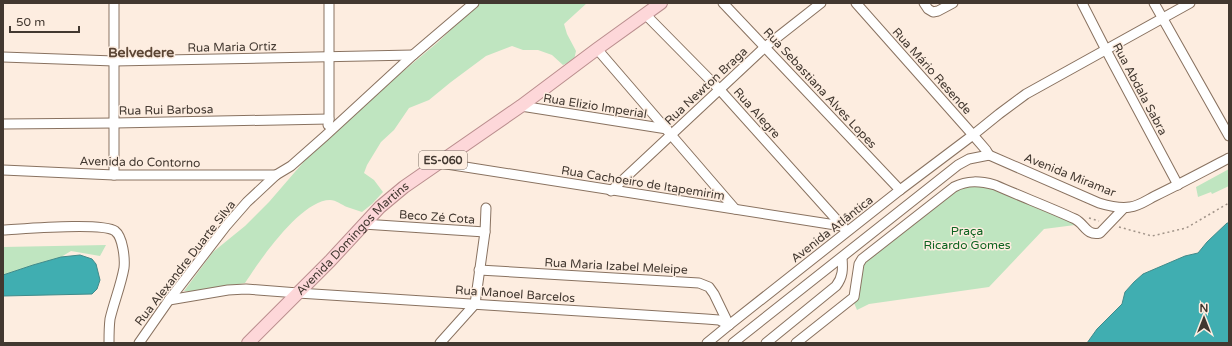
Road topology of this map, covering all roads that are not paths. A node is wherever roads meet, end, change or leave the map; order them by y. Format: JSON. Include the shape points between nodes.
{"nodes":[{"id":1,"x":114,"y":3,"type":"edge"},
{"id":2,"x":329,"y":3,"type":"edge"},
{"id":3,"x":474,"y":3,"type":"edge"},
{"id":4,"x":660,"y":3,"type":"edge"},
{"id":5,"x":723,"y":3,"type":"edge"},
{"id":6,"x":821,"y":3,"type":"edge"},
{"id":7,"x":924,"y":3,"type":"edge"},
{"id":8,"x":953,"y":3,"type":"edge"},
{"id":9,"x":1082,"y":3,"type":"edge"},
{"id":10,"x":1154,"y":3,"type":"edge"},
{"id":11,"x":1190,"y":3,"type":"edge"},
{"id":12,"x":860,"y":4,"type":"edge"},
{"id":13,"x":645,"y":14,"type":"junction"},
{"id":14,"x":1163,"y":18,"type":"junction"},
{"id":15,"x":765,"y":47,"type":"junction"},
{"id":16,"x":597,"y":49,"type":"junction"},
{"id":17,"x":1106,"y":50,"type":"junction"},
{"id":18,"x":413,"y":55,"type":"junction"},
{"id":19,"x":3,"y":57,"type":"edge"},
{"id":20,"x":329,"y":57,"type":"junction"},
{"id":21,"x":114,"y":61,"type":"junction"},
{"id":22,"x":720,"y":90,"type":"junction"},
{"id":23,"x":520,"y":106,"type":"junction"},
{"id":24,"x":329,"y":119,"type":"junction"},
{"id":25,"x":3,"y":124,"type":"edge"},
{"id":26,"x":115,"y":124,"type":"junction"},
{"id":27,"x":669,"y":132,"type":"junction"},
{"id":28,"x":973,"y":135,"type":"junction"},
{"id":29,"x":325,"y":136,"type":"junction"},
{"id":30,"x":1229,"y":136,"type":"edge"},
{"id":31,"x":989,"y":155,"type":"junction"},
{"id":32,"x":1229,"y":158,"type":"edge"},
{"id":33,"x":440,"y":163,"type":"junction"},
{"id":34,"x":3,"y":170,"type":"edge"},
{"id":35,"x":114,"y":175,"type":"junction"},
{"id":36,"x":276,"y":175,"type":"junction"},
{"id":37,"x":1178,"y":185,"type":"junction"},
{"id":38,"x":900,"y":190,"type":"junction"},
{"id":39,"x":611,"y":191,"type":"junction"},
{"id":40,"x":486,"y":208,"type":"dead end"},
{"id":41,"x":1124,"y":208,"type":"junction"},
{"id":42,"x":735,"y":209,"type":"junction"},
{"id":43,"x":364,"y":224,"type":"junction"},
{"id":44,"x":845,"y":229,"type":"junction"},
{"id":45,"x":3,"y":230,"type":"edge"},
{"id":46,"x":485,"y":232,"type":"junction"},
{"id":47,"x":842,"y":258,"type":"junction"},
{"id":48,"x":479,"y":270,"type":"junction"},
{"id":49,"x":298,"y":293,"type":"junction"},
{"id":50,"x":169,"y":300,"type":"junction"},
{"id":51,"x":475,"y":304,"type":"junction"},
{"id":52,"x":729,"y":325,"type":"junction"},
{"id":53,"x":109,"y":343,"type":"edge"},
{"id":54,"x":139,"y":343,"type":"edge"},
{"id":55,"x":248,"y":343,"type":"edge"},
{"id":56,"x":440,"y":343,"type":"edge"},
{"id":57,"x":707,"y":343,"type":"edge"},
{"id":58,"x":733,"y":343,"type":"edge"},
{"id":59,"x":766,"y":343,"type":"edge"},
{"id":60,"x":796,"y":343,"type":"edge"}],
"edges":[{"from":1,"to":21,"type":"street"},
{"from":2,"to":20,"type":"street"},
{"from":3,"to":18,"type":"street","name":"Rua Alexandre Duarte Silva"},
{"from":4,"to":13,"type":"main road","name":"Avenida Domingos Martins","number":"ES-060"},
{"from":5,"to":15,"type":"street","name":"Rua Sebastiana Alves Lopes"},
{"from":6,"to":15,"type":"street","name":"Rua Newton Braga"},
{"from":7,"to":8,"type":"street","via":[[928,10],[933,12]]},
{"from":9,"to":17,"type":"street","name":"Rua Abdala Sabra"},
{"from":10,"to":14,"type":"street"},
{"from":11,"to":14,"type":"street","name":"Avenida Atlântica"},
{"from":12,"to":28,"type":"street","name":"Rua Mário Resende"},
{"from":13,"to":16,"type":"main road","name":"Avenida Domingos Martins","number":"ES-060"},
{"from":13,"to":22,"type":"street","name":"Rua Alegre"},
{"from":14,"to":17,"type":"street","name":"Avenida Atlântica"},
{"from":14,"to":30,"type":"street"},
{"from":15,"to":22,"type":"street","name":"Rua Newton Braga"},
{"from":15,"to":38,"type":"street","name":"Rua Sebastiana Alves Lopes"},
{"from":16,"to":23,"type":"main road","name":"Avenida Domingos Martins","number":"ES-060"},
{"from":16,"to":27,"type":"street"},
{"from":17,"to":28,"type":"street","name":"Avenida Atlântica","via":[[1026,94]]},
{"from":17,"to":37,"type":"street","name":"Rua Abdala Sabra"},
{"from":18,"to":20,"type":"street","name":"Rua Maria Ortiz"},
{"from":18,"to":29,"type":"street","name":"Rua Alexandre Duarte Silva"},
{"from":19,"to":21,"type":"street","name":"Rua Maria Ortiz"},
{"from":20,"to":21,"type":"street","name":"Rua Maria Ortiz"},
{"from":20,"to":24,"type":"street"},
{"from":21,"to":26,"type":"street"},
{"from":22,"to":27,"type":"street","name":"Rua Newton Braga"},
{"from":22,"to":44,"type":"street","name":"Rua Alegre"},
{"from":23,"to":27,"type":"street","name":"Rua Elizio Imperial"},
{"from":23,"to":33,"type":"main road","name":"Avenida Domingos Martins","number":"ES-060"},
{"from":24,"to":26,"type":"street","name":"Rua Rui Barbosa"},
{"from":24,"to":29,"type":"street"},
{"from":25,"to":26,"type":"street","name":"Rua Rui Barbosa"},
{"from":26,"to":35,"type":"street"},
{"from":27,"to":39,"type":"street","name":"Rua Newton Braga"},
{"from":27,"to":42,"type":"street"},
{"from":28,"to":31,"type":"street","name":"Rua Mário Resende"},
{"from":28,"to":38,"type":"street","name":"Avenida Atlântica"},
{"from":29,"to":36,"type":"street","name":"Rua Alexandre Duarte Silva","via":[[291,166]]},
{"from":31,"to":41,"type":"street","name":"Avenida Miramar","via":[[1100,203]]},
{"from":31,"to":47,"type":"street","via":[[969,159],[958,165]]},
{"from":32,"to":37,"type":"street","name":"Avenida Miramar"},
{"from":33,"to":39,"type":"street","name":"Rua Cachoeiro de Itapemirim"},
{"from":33,"to":43,"type":"main road","name":"Avenida Domingos Martins","number":"ES-060","via":[[380,206]]},
{"from":34,"to":35,"type":"street","name":"Avenida do Contorno"},
{"from":35,"to":36,"type":"street","name":"Avenida do Contorno"},
{"from":36,"to":50,"type":"street","name":"Rua Alexandre Duarte Silva","via":[[226,226]]},
{"from":37,"to":41,"type":"street","name":"Avenida Miramar","via":[[1130,208]]},
{"from":38,"to":44,"type":"street","name":"Avenida Atlântica"},
{"from":39,"to":42,"type":"street","name":"Rua Cachoeiro de Itapemirim"},
{"from":40,"to":46,"type":"street"},
{"from":41,"to":60,"type":"street","via":[[1100,233],[1095,234],[1090,233],[1077,220],[995,185],[978,182],[960,184],[862,259],[854,297]]},
{"from":42,"to":44,"type":"street","name":"Rua Cachoeiro de Itapemirim"},
{"from":43,"to":46,"type":"street","name":"Beco Zé Cota"},
{"from":43,"to":49,"type":"main road","name":"Avenida Domingos Martins","number":"ES-060"},
{"from":44,"to":52,"type":"street","name":"Avenida Atlântica"},
{"from":45,"to":53,"type":"street","via":[[81,226],[108,228],[120,235],[124,267],[110,320]]},
{"from":46,"to":48,"type":"street"},
{"from":47,"to":58,"type":"street"},
{"from":47,"to":59,"type":"street","via":[[841,278],[836,286]]},
{"from":48,"to":51,"type":"street"},
{"from":48,"to":52,"type":"street","name":"Rua Maria Izabel Meleipe","via":[[700,282],[709,287],[714,294]]},
{"from":49,"to":50,"type":"street","name":"Rua Manoel Barcelos","via":[[246,289]]},
{"from":49,"to":51,"type":"street","name":"Rua Manoel Barcelos"},
{"from":49,"to":55,"type":"main road","name":"Avenida Domingos Martins","number":"ES-060"},
{"from":50,"to":54,"type":"street","name":"Rua Alexandre Duarte Silva"},
{"from":51,"to":52,"type":"street","name":"Rua Manoel Barcelos","via":[[712,319]]},
{"from":51,"to":56,"type":"street"},
{"from":52,"to":57,"type":"street","name":"Avenida Atlântica"}]}
